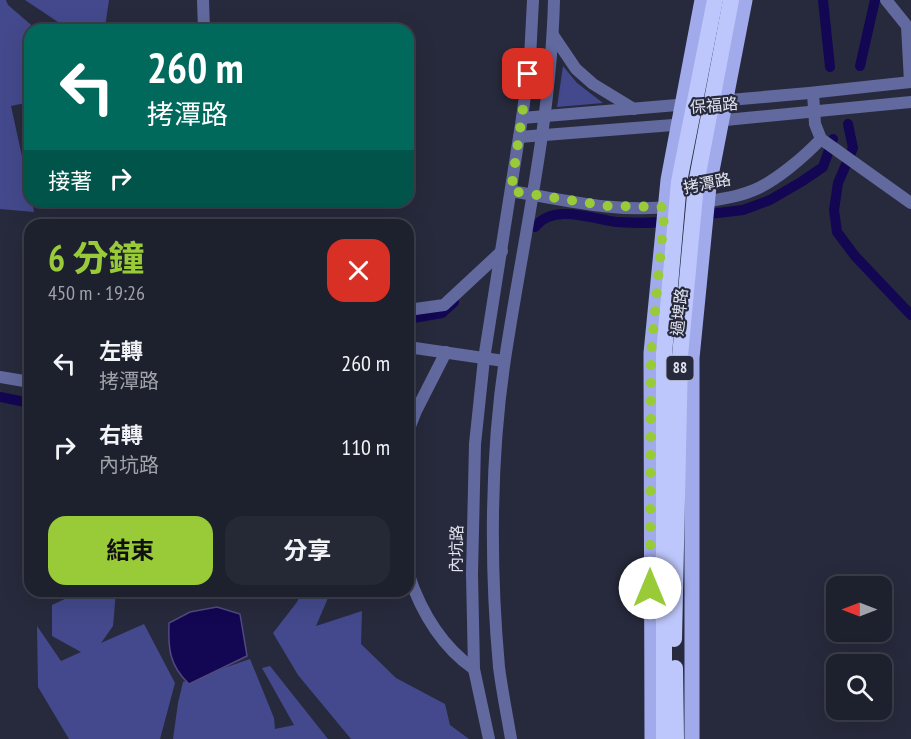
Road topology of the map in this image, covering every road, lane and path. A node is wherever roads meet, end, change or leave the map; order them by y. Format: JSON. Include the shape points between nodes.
{"nodes":[{"id":1,"x":203,"y":0,"type":"edge"},
{"id":2,"x":533,"y":0,"type":"edge"},
{"id":3,"x":554,"y":0,"type":"edge"},
{"id":4,"x":702,"y":0,"type":"edge"},
{"id":5,"x":716,"y":0,"type":"edge"},
{"id":6,"x":731,"y":0,"type":"edge"},
{"id":7,"x":745,"y":0,"type":"edge"},
{"id":8,"x":886,"y":0,"type":"edge"},
{"id":9,"x":204,"y":24,"type":"edge"},
{"id":10,"x":553,"y":35,"type":"junction"},
{"id":11,"x":910,"y":82,"type":"edge"},
{"id":12,"x":813,"y":93,"type":"junction"},
{"id":13,"x":726,"y":100,"type":"junction"},
{"id":14,"x":911,"y":102,"type":"edge"},
{"id":15,"x":681,"y":104,"type":"junction"},
{"id":16,"x":634,"y":109,"type":"junction"},
{"id":17,"x":814,"y":111,"type":"junction"},
{"id":18,"x":544,"y":117,"type":"junction"},
{"id":19,"x":522,"y":118,"type":"junction"},
{"id":20,"x":722,"y":121,"type":"junction"},
{"id":21,"x":678,"y":124,"type":"junction"},
{"id":22,"x":541,"y":135,"type":"junction"},
{"id":23,"x":519,"y":137,"type":"junction"},
{"id":24,"x":823,"y":141,"type":"junction"},
{"id":25,"x":511,"y":191,"type":"junction"},
{"id":26,"x":532,"y":195,"type":"junction"},
{"id":27,"x":911,"y":202,"type":"edge"},
{"id":28,"x":708,"y":204,"type":"junction"},
{"id":29,"x":665,"y":210,"type":"junction"},
{"id":30,"x":502,"y":251,"type":"junction"},
{"id":31,"x":414,"y":309,"type":"edge"},
{"id":32,"x":414,"y":348,"type":"edge"},
{"id":33,"x":446,"y":352,"type":"junction"},
{"id":34,"x":484,"y":359,"type":"junction"},
{"id":35,"x":504,"y":362,"type":"junction"},
{"id":36,"x":0,"y":377,"type":"edge"},
{"id":37,"x":24,"y":381,"type":"edge"},
{"id":38,"x":414,"y":416,"type":"edge"},
{"id":39,"x":414,"y":587,"type":"edge"},
{"id":40,"x":474,"y":669,"type":"junction"},
{"id":41,"x":489,"y":739,"type":"edge"},
{"id":42,"x":511,"y":739,"type":"edge"},
{"id":43,"x":652,"y":739,"type":"edge"},
{"id":44,"x":664,"y":739,"type":"edge"},
{"id":45,"x":676,"y":739,"type":"edge"},
{"id":46,"x":692,"y":739,"type":"edge"}],
"edges":[{"from":1,"to":9,"type":"street"},
{"from":2,"to":19,"type":"street","name":"內坑路"},
{"from":3,"to":10,"type":"street"},
{"from":4,"to":15,"type":"main road","name":"過埤路"},
{"from":5,"to":44,"type":"highway","number":"88","bridge":true,"via":[[680,182],[664,354]]},
{"from":6,"to":45,"type":"highway","number":"88","bridge":true,"via":[[696,184],[680,356],[674,634]]},
{"from":7,"to":13,"type":"main road","name":"過埤路"},
{"from":8,"to":11,"type":"street","via":[[907,26]]},
{"from":10,"to":16,"type":"street","via":[[576,69]]},
{"from":10,"to":18,"type":"street"},
{"from":11,"to":12,"type":"street","name":"保福路"},
{"from":12,"to":13,"type":"street","name":"保福路"},
{"from":12,"to":17,"type":"street"},
{"from":13,"to":15,"type":"street","name":"保福路"},
{"from":13,"to":20,"type":"main road","name":"過埤路"},
{"from":14,"to":17,"type":"street","name":"保福路"},
{"from":15,"to":16,"type":"street","name":"保福路"},
{"from":15,"to":21,"type":"main road","name":"過埤路"},
{"from":16,"to":18,"type":"street","name":"保福路"},
{"from":17,"to":20,"type":"street","name":"保福路"},
{"from":17,"to":24,"type":"street"},
{"from":18,"to":19,"type":"street","name":"保福路"},
{"from":18,"to":22,"type":"street"},
{"from":19,"to":23,"type":"street","name":"內坑路"},
{"from":20,"to":21,"type":"street","name":"保福路"},
{"from":20,"to":28,"type":"main road","name":"過埤路"},
{"from":21,"to":22,"type":"street","name":"保福路"},
{"from":21,"to":29,"type":"main road","name":"過埤路"},
{"from":22,"to":23,"type":"street","name":"保福路"},
{"from":22,"to":26,"type":"street"},
{"from":23,"to":25,"type":"street","name":"內坑路"},
{"from":24,"to":27,"type":"street"},
{"from":24,"to":28,"type":"street","name":"拷潭路","via":[[755,189]]},
{"from":25,"to":26,"type":"street","name":"拷潭路"},
{"from":25,"to":30,"type":"street","name":"內坑路"},
{"from":26,"to":29,"type":"street","name":"拷潭路"},
{"from":26,"to":35,"type":"street"},
{"from":28,"to":29,"type":"street","name":"拷潭路"},
{"from":28,"to":46,"type":"main road","name":"過埤路","via":[[692,358]]},
{"from":29,"to":43,"type":"main road","name":"過埤路","via":[[651,353]]},
{"from":30,"to":31,"type":"street","via":[[444,305]]},
{"from":30,"to":34,"type":"street","name":"內坑路"},
{"from":32,"to":33,"type":"street"},
{"from":33,"to":34,"type":"street"},
{"from":33,"to":38,"type":"street"},
{"from":34,"to":35,"type":"street"},
{"from":34,"to":40,"type":"street","name":"內坑路","via":[[475,444]]},
{"from":35,"to":42,"type":"street","via":[[496,446],[493,574],[500,669]]},
{"from":36,"to":37,"type":"street"},
{"from":39,"to":40,"type":"street","via":[[445,644]]},
{"from":40,"to":41,"type":"street","name":"內坑路"}]}
